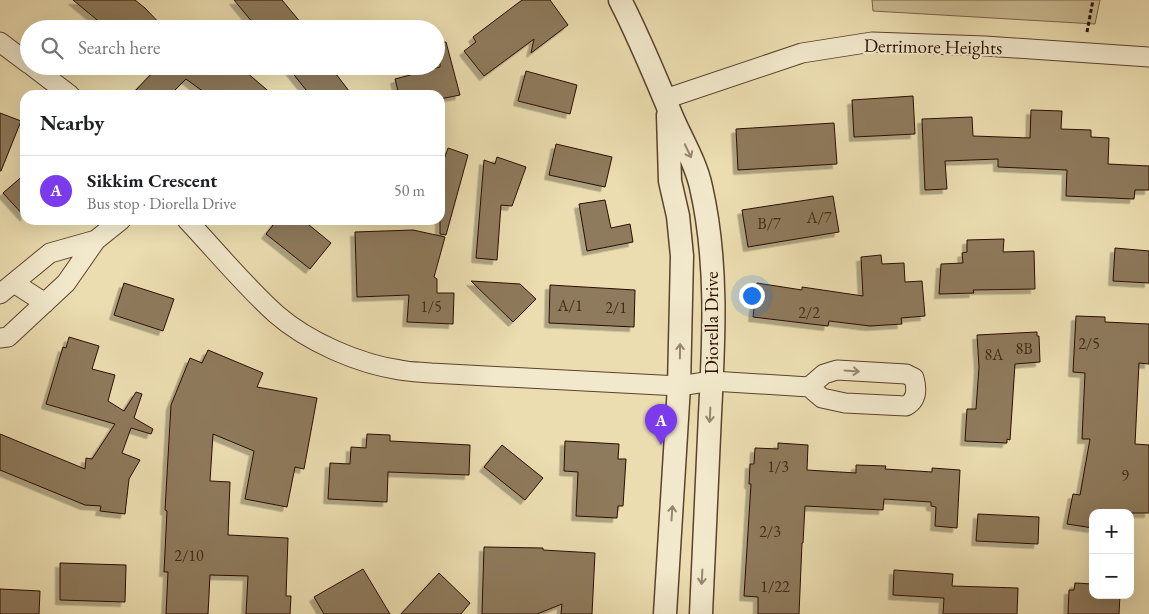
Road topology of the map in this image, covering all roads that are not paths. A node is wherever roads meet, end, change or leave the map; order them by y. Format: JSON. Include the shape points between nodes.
{"nodes":[{"id":1,"x":620,"y":0,"type":"edge"},
{"id":2,"x":0,"y":42,"type":"edge"},
{"id":3,"x":20,"y":57,"type":"edge"},
{"id":4,"x":1149,"y":57,"type":"edge"},
{"id":5,"x":44,"y":75,"type":"edge"},
{"id":6,"x":63,"y":90,"type":"edge"},
{"id":7,"x":666,"y":103,"type":"junction"},
{"id":8,"x":708,"y":224,"type":"junction"},
{"id":9,"x":115,"y":225,"type":"edge"},
{"id":10,"x":192,"y":225,"type":"edge"},
{"id":11,"x":680,"y":229,"type":"junction"},
{"id":12,"x":96,"y":240,"type":"junction"},
{"id":13,"x":7,"y":289,"type":"edge"},
{"id":14,"x":45,"y":303,"type":"junction"},
{"id":15,"x":0,"y":338,"type":"edge"},
{"id":16,"x":712,"y":380,"type":"junction"},
{"id":17,"x":679,"y":386,"type":"junction"},
{"id":18,"x":809,"y":387,"type":"junction"},
{"id":19,"x":670,"y":544,"type":"junction"},
{"id":20,"x":704,"y":546,"type":"junction"},
{"id":21,"x":665,"y":614,"type":"edge"},
{"id":22,"x":701,"y":614,"type":"edge"}],
"edges":[{"from":1,"to":7,"type":"street","name":"Diorella Drive"},
{"from":2,"to":3,"type":"street"},
{"from":4,"to":7,"type":"street","name":"Derrimore Heights","via":[[872,42],[802,53]]},
{"from":5,"to":6,"type":"street"},
{"from":7,"to":8,"type":"street","name":"Diorella Drive","one_way":true,"via":[[695,166]]},
{"from":7,"to":11,"type":"street","name":"Diorella Drive","via":[[670,181]]},
{"from":8,"to":11,"type":"street"},
{"from":8,"to":16,"type":"street","name":"Diorella Drive","via":[[714,308]]},
{"from":9,"to":12,"type":"street"},
{"from":10,"to":17,"type":"street","via":[[278,316],[338,352],[371,364],[430,373]]},
{"from":17,"to":11,"type":"street","name":"Diorella Drive","one_way":true},
{"from":12,"to":13,"type":"street","via":[[50,253]]},
{"from":12,"to":14,"type":"street","via":[[66,283]]},
{"from":13,"to":14,"type":"street"},
{"from":14,"to":15,"type":"street","via":[[8,337]]},
{"from":16,"to":17,"type":"street"},
{"from":16,"to":18,"type":"street"},
{"from":16,"to":20,"type":"street","name":"Diorella Drive","one_way":true},
{"from":19,"to":17,"type":"street","name":"Diorella Drive","one_way":true},
{"from":18,"to":18,"type":"street","one_way":true,"via":[[824,374],[837,370],[906,374],[914,378],[916,390],[915,398],[906,406],[845,403],[822,398]]},
{"from":19,"to":20,"type":"street"},
{"from":19,"to":21,"type":"street","name":"Diorella Drive"},
{"from":20,"to":22,"type":"street","name":"Diorella Drive","one_way":true}]}
